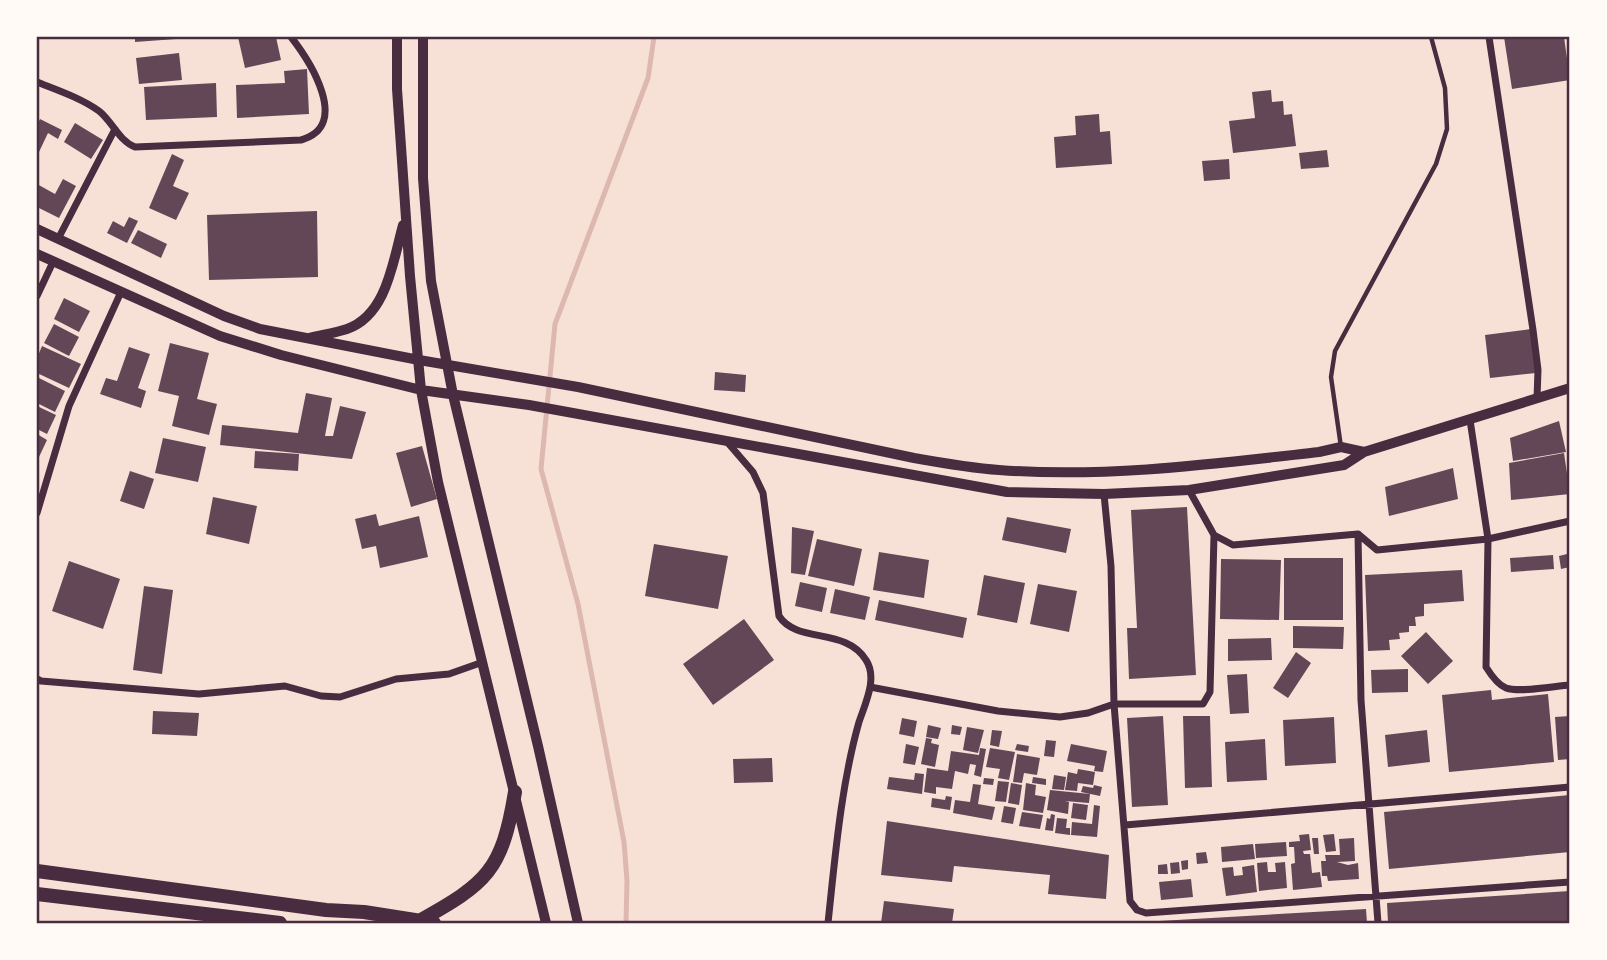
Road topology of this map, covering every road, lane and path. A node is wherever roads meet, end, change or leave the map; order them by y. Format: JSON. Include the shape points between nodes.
{"nodes":[{"id":1,"x":291,"y":37,"type":"edge"},
{"id":2,"x":397,"y":37,"type":"edge"},
{"id":3,"x":423,"y":37,"type":"edge"},
{"id":4,"x":1431,"y":37,"type":"edge"},
{"id":5,"x":1489,"y":37,"type":"edge"},
{"id":6,"x":37,"y":82,"type":"edge"},
{"id":7,"x":115,"y":130,"type":"junction"},
{"id":8,"x":406,"y":216,"type":"junction"},
{"id":9,"x":37,"y":229,"type":"edge"},
{"id":10,"x":58,"y":239,"type":"junction"},
{"id":11,"x":37,"y":254,"type":"edge"},
{"id":12,"x":53,"y":262,"type":"junction"},
{"id":13,"x":121,"y":292,"type":"junction"},
{"id":14,"x":37,"y":296,"type":"edge"},
{"id":15,"x":306,"y":339,"type":"junction"},
{"id":16,"x":419,"y":360,"type":"junction"},
{"id":17,"x":448,"y":365,"type":"junction"},
{"id":18,"x":1570,"y":388,"type":"edge"},
{"id":19,"x":421,"y":390,"type":"junction"},
{"id":20,"x":453,"y":395,"type":"junction"},
{"id":21,"x":1537,"y":398,"type":"junction"},
{"id":22,"x":1470,"y":420,"type":"junction"},
{"id":23,"x":727,"y":442,"type":"junction"},
{"id":24,"x":1341,"y":447,"type":"junction"},
{"id":25,"x":1364,"y":453,"type":"junction"},
{"id":26,"x":1344,"y":465,"type":"junction"},
{"id":27,"x":1189,"y":490,"type":"junction"},
{"id":28,"x":1104,"y":494,"type":"junction"},
{"id":29,"x":37,"y":513,"type":"edge"},
{"id":30,"x":1570,"y":521,"type":"edge"},
{"id":31,"x":1357,"y":534,"type":"junction"},
{"id":32,"x":1214,"y":535,"type":"junction"},
{"id":33,"x":1488,"y":539,"type":"junction"},
{"id":34,"x":483,"y":662,"type":"junction"},
{"id":35,"x":37,"y":679,"type":"edge"},
{"id":36,"x":1570,"y":685,"type":"edge"},
{"id":37,"x":870,"y":687,"type":"junction"},
{"id":38,"x":1114,"y":704,"type":"junction"},
{"id":39,"x":1570,"y":787,"type":"edge"},
{"id":40,"x":514,"y":792,"type":"junction"},
{"id":41,"x":1368,"y":806,"type":"junction"},
{"id":42,"x":1125,"y":825,"type":"junction"},
{"id":43,"x":37,"y":872,"type":"edge"},
{"id":44,"x":1570,"y":882,"type":"edge"},
{"id":45,"x":37,"y":894,"type":"edge"},
{"id":46,"x":1377,"y":895,"type":"junction"},
{"id":47,"x":426,"y":922,"type":"edge"},
{"id":48,"x":280,"y":923,"type":"edge"},
{"id":49,"x":545,"y":923,"type":"edge"},
{"id":50,"x":578,"y":923,"type":"edge"},
{"id":51,"x":828,"y":923,"type":"edge"},
{"id":52,"x":1378,"y":923,"type":"edge"}],
"edges":[{"from":1,"to":7,"type":"street","via":[[312,68],[325,106],[323,121],[308,138],[135,146]]},
{"from":2,"to":8,"type":"street"},
{"from":3,"to":17,"type":"street","via":[[423,178],[430,268]]},
{"from":4,"to":24,"type":"lane","via":[[1445,88],[1447,129],[1436,164],[1335,351],[1331,377]]},
{"from":5,"to":21,"type":"street","via":[[1533,330]]},
{"from":6,"to":7,"type":"street","via":[[86,103]]},
{"from":7,"to":10,"type":"street"},
{"from":8,"to":15,"type":"street","via":[[387,284],[374,308],[349,329]]},
{"from":8,"to":16,"type":"street"},
{"from":9,"to":10,"type":"street"},
{"from":10,"to":15,"type":"street","via":[[223,316]]},
{"from":11,"to":12,"type":"street"},
{"from":12,"to":13,"type":"street"},
{"from":12,"to":14,"type":"street"},
{"from":13,"to":19,"type":"street","via":[[220,336]]},
{"from":13,"to":29,"type":"street","via":[[69,406]]},
{"from":15,"to":16,"type":"street"},
{"from":16,"to":17,"type":"street"},
{"from":16,"to":19,"type":"street"},
{"from":17,"to":20,"type":"street"},
{"from":17,"to":24,"type":"street","via":[[999,471],[1175,469]]},
{"from":18,"to":21,"type":"street"},
{"from":19,"to":20,"type":"street"},
{"from":19,"to":34,"type":"street","via":[[438,482]]},
{"from":20,"to":23,"type":"street"},
{"from":20,"to":50,"type":"street"},
{"from":21,"to":22,"type":"street"},
{"from":22,"to":25,"type":"street"},
{"from":22,"to":33,"type":"street"},
{"from":23,"to":28,"type":"street","via":[[1007,492]]},
{"from":23,"to":37,"type":"street","via":[[753,472],[763,493],[779,616],[791,628],[841,640],[854,648],[866,659]]},
{"from":24,"to":25,"type":"street"},
{"from":24,"to":26,"type":"street"},
{"from":25,"to":26,"type":"street"},
{"from":26,"to":27,"type":"street"},
{"from":27,"to":28,"type":"street"},
{"from":27,"to":32,"type":"street"},
{"from":28,"to":38,"type":"street","via":[[1111,566]]},
{"from":30,"to":33,"type":"street"},
{"from":31,"to":32,"type":"street","via":[[1244,546]]},
{"from":31,"to":33,"type":"street","via":[[1377,550]]},
{"from":31,"to":41,"type":"street"},
{"from":32,"to":38,"type":"street","via":[[1207,701]]},
{"from":33,"to":36,"type":"street","via":[[1486,667],[1491,676],[1506,688]]},
{"from":34,"to":35,"type":"street","via":[[449,674],[396,680],[340,697],[285,686],[199,694]]},
{"from":34,"to":40,"type":"street"},
{"from":37,"to":38,"type":"street","via":[[1032,715],[1076,715]]},
{"from":37,"to":51,"type":"street","via":[[853,743]]},
{"from":38,"to":42,"type":"street"},
{"from":39,"to":41,"type":"street"},
{"from":40,"to":47,"type":"main road","via":[[508,833],[488,872]]},
{"from":40,"to":49,"type":"street"},
{"from":41,"to":42,"type":"street"},
{"from":41,"to":46,"type":"street"},
{"from":42,"to":46,"type":"street","via":[[1130,901],[1146,913]]},
{"from":43,"to":47,"type":"main road"},
{"from":44,"to":46,"type":"street"},
{"from":45,"to":48,"type":"main road"},
{"from":46,"to":52,"type":"street"}]}
